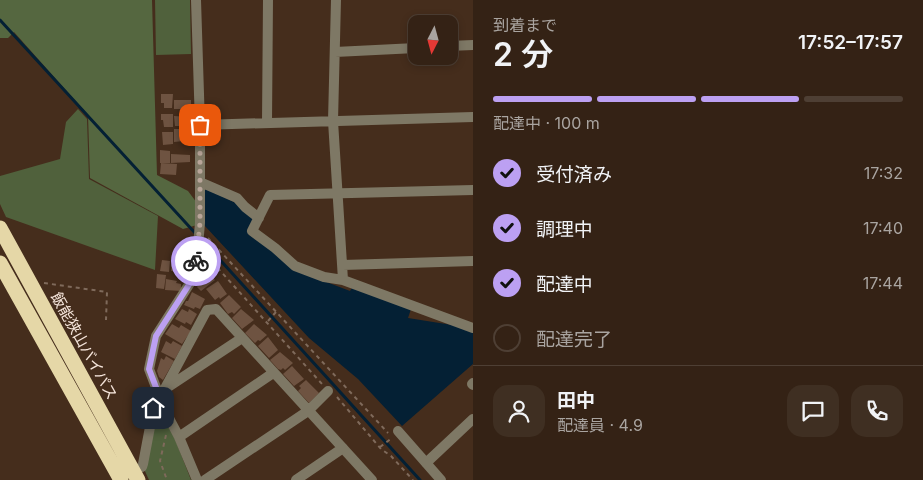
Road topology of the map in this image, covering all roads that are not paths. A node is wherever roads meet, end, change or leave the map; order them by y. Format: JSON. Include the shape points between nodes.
{"nodes":[{"id":1,"x":196,"y":0,"type":"edge"},
{"id":2,"x":268,"y":0,"type":"edge"},
{"id":3,"x":336,"y":0,"type":"edge"},
{"id":4,"x":473,"y":45,"type":"edge"},
{"id":5,"x":458,"y":46,"type":"edge"},
{"id":6,"x":408,"y":48,"type":"edge"},
{"id":7,"x":335,"y":52,"type":"junction"},
{"id":8,"x":473,"y":117,"type":"edge"},
{"id":9,"x":333,"y":121,"type":"junction"},
{"id":10,"x":267,"y":122,"type":"junction"},
{"id":11,"x":200,"y":125,"type":"junction"},
{"id":12,"x":200,"y":182,"type":"junction"},
{"id":13,"x":473,"y":190,"type":"edge"},
{"id":14,"x":338,"y":194,"type":"junction"},
{"id":15,"x":259,"y":218,"type":"junction"},
{"id":16,"x":0,"y":228,"type":"edge"},
{"id":17,"x":473,"y":261,"type":"edge"},
{"id":18,"x":0,"y":262,"type":"edge"},
{"id":19,"x":343,"y":265,"type":"junction"},
{"id":20,"x":343,"y":280,"type":"junction"},
{"id":21,"x":473,"y":328,"type":"edge"},
{"id":22,"x":242,"y":338,"type":"junction"},
{"id":23,"x":273,"y":373,"type":"junction"},
{"id":24,"x":164,"y":390,"type":"junction"},
{"id":25,"x":328,"y":391,"type":"road end"},
{"id":26,"x":308,"y":411,"type":"junction"},
{"id":27,"x":473,"y":419,"type":"edge"},
{"id":28,"x":177,"y":434,"type":"junction"},
{"id":29,"x":394,"y":436,"type":"road end"},
{"id":30,"x":343,"y":448,"type":"junction"},
{"id":31,"x":426,"y":463,"type":"junction"},
{"id":32,"x":131,"y":477,"type":"edge"},
{"id":33,"x":197,"y":480,"type":"edge"},
{"id":34,"x":205,"y":480,"type":"edge"},
{"id":35,"x":296,"y":480,"type":"edge"},
{"id":36,"x":372,"y":480,"type":"edge"},
{"id":37,"x":441,"y":480,"type":"edge"}],
"edges":[{"from":1,"to":11,"type":"street"},
{"from":2,"to":10,"type":"street"},
{"from":3,"to":7,"type":"street"},
{"from":4,"to":5,"type":"street"},
{"from":6,"to":7,"type":"street"},
{"from":7,"to":9,"type":"street"},
{"from":8,"to":9,"type":"street"},
{"from":9,"to":10,"type":"street"},
{"from":9,"to":14,"type":"street"},
{"from":10,"to":11,"type":"street"},
{"from":11,"to":12,"type":"street"},
{"from":12,"to":15,"type":"street","via":[[237,198]]},
{"from":12,"to":32,"type":"street","via":[[200,229],[192,280],[156,336],[149,369],[157,390],[143,464]]},
{"from":13,"to":14,"type":"street"},
{"from":14,"to":15,"type":"street","via":[[270,195]]},
{"from":14,"to":19,"type":"street"},
{"from":15,"to":20,"type":"street","via":[[252,231],[295,266]]},
{"from":16,"to":32,"type":"highway","name":"飯能狭山バイパス"},
{"from":17,"to":19,"type":"street"},
{"from":18,"to":32,"type":"highway"},
{"from":19,"to":20,"type":"street"},
{"from":20,"to":21,"type":"street"},
{"from":22,"to":23,"type":"street"},
{"from":22,"to":24,"type":"street"},
{"from":22,"to":24,"type":"street","via":[[216,309],[207,310]]},
{"from":23,"to":26,"type":"street"},
{"from":23,"to":28,"type":"street"},
{"from":24,"to":28,"type":"street","via":[[161,405]]},
{"from":25,"to":26,"type":"street"},
{"from":26,"to":30,"type":"street"},
{"from":26,"to":34,"type":"street"},
{"from":27,"to":31,"type":"street"},
{"from":28,"to":33,"type":"street"},
{"from":29,"to":31,"type":"street"},
{"from":30,"to":35,"type":"street"},
{"from":30,"to":36,"type":"street"},
{"from":31,"to":37,"type":"street"}]}
